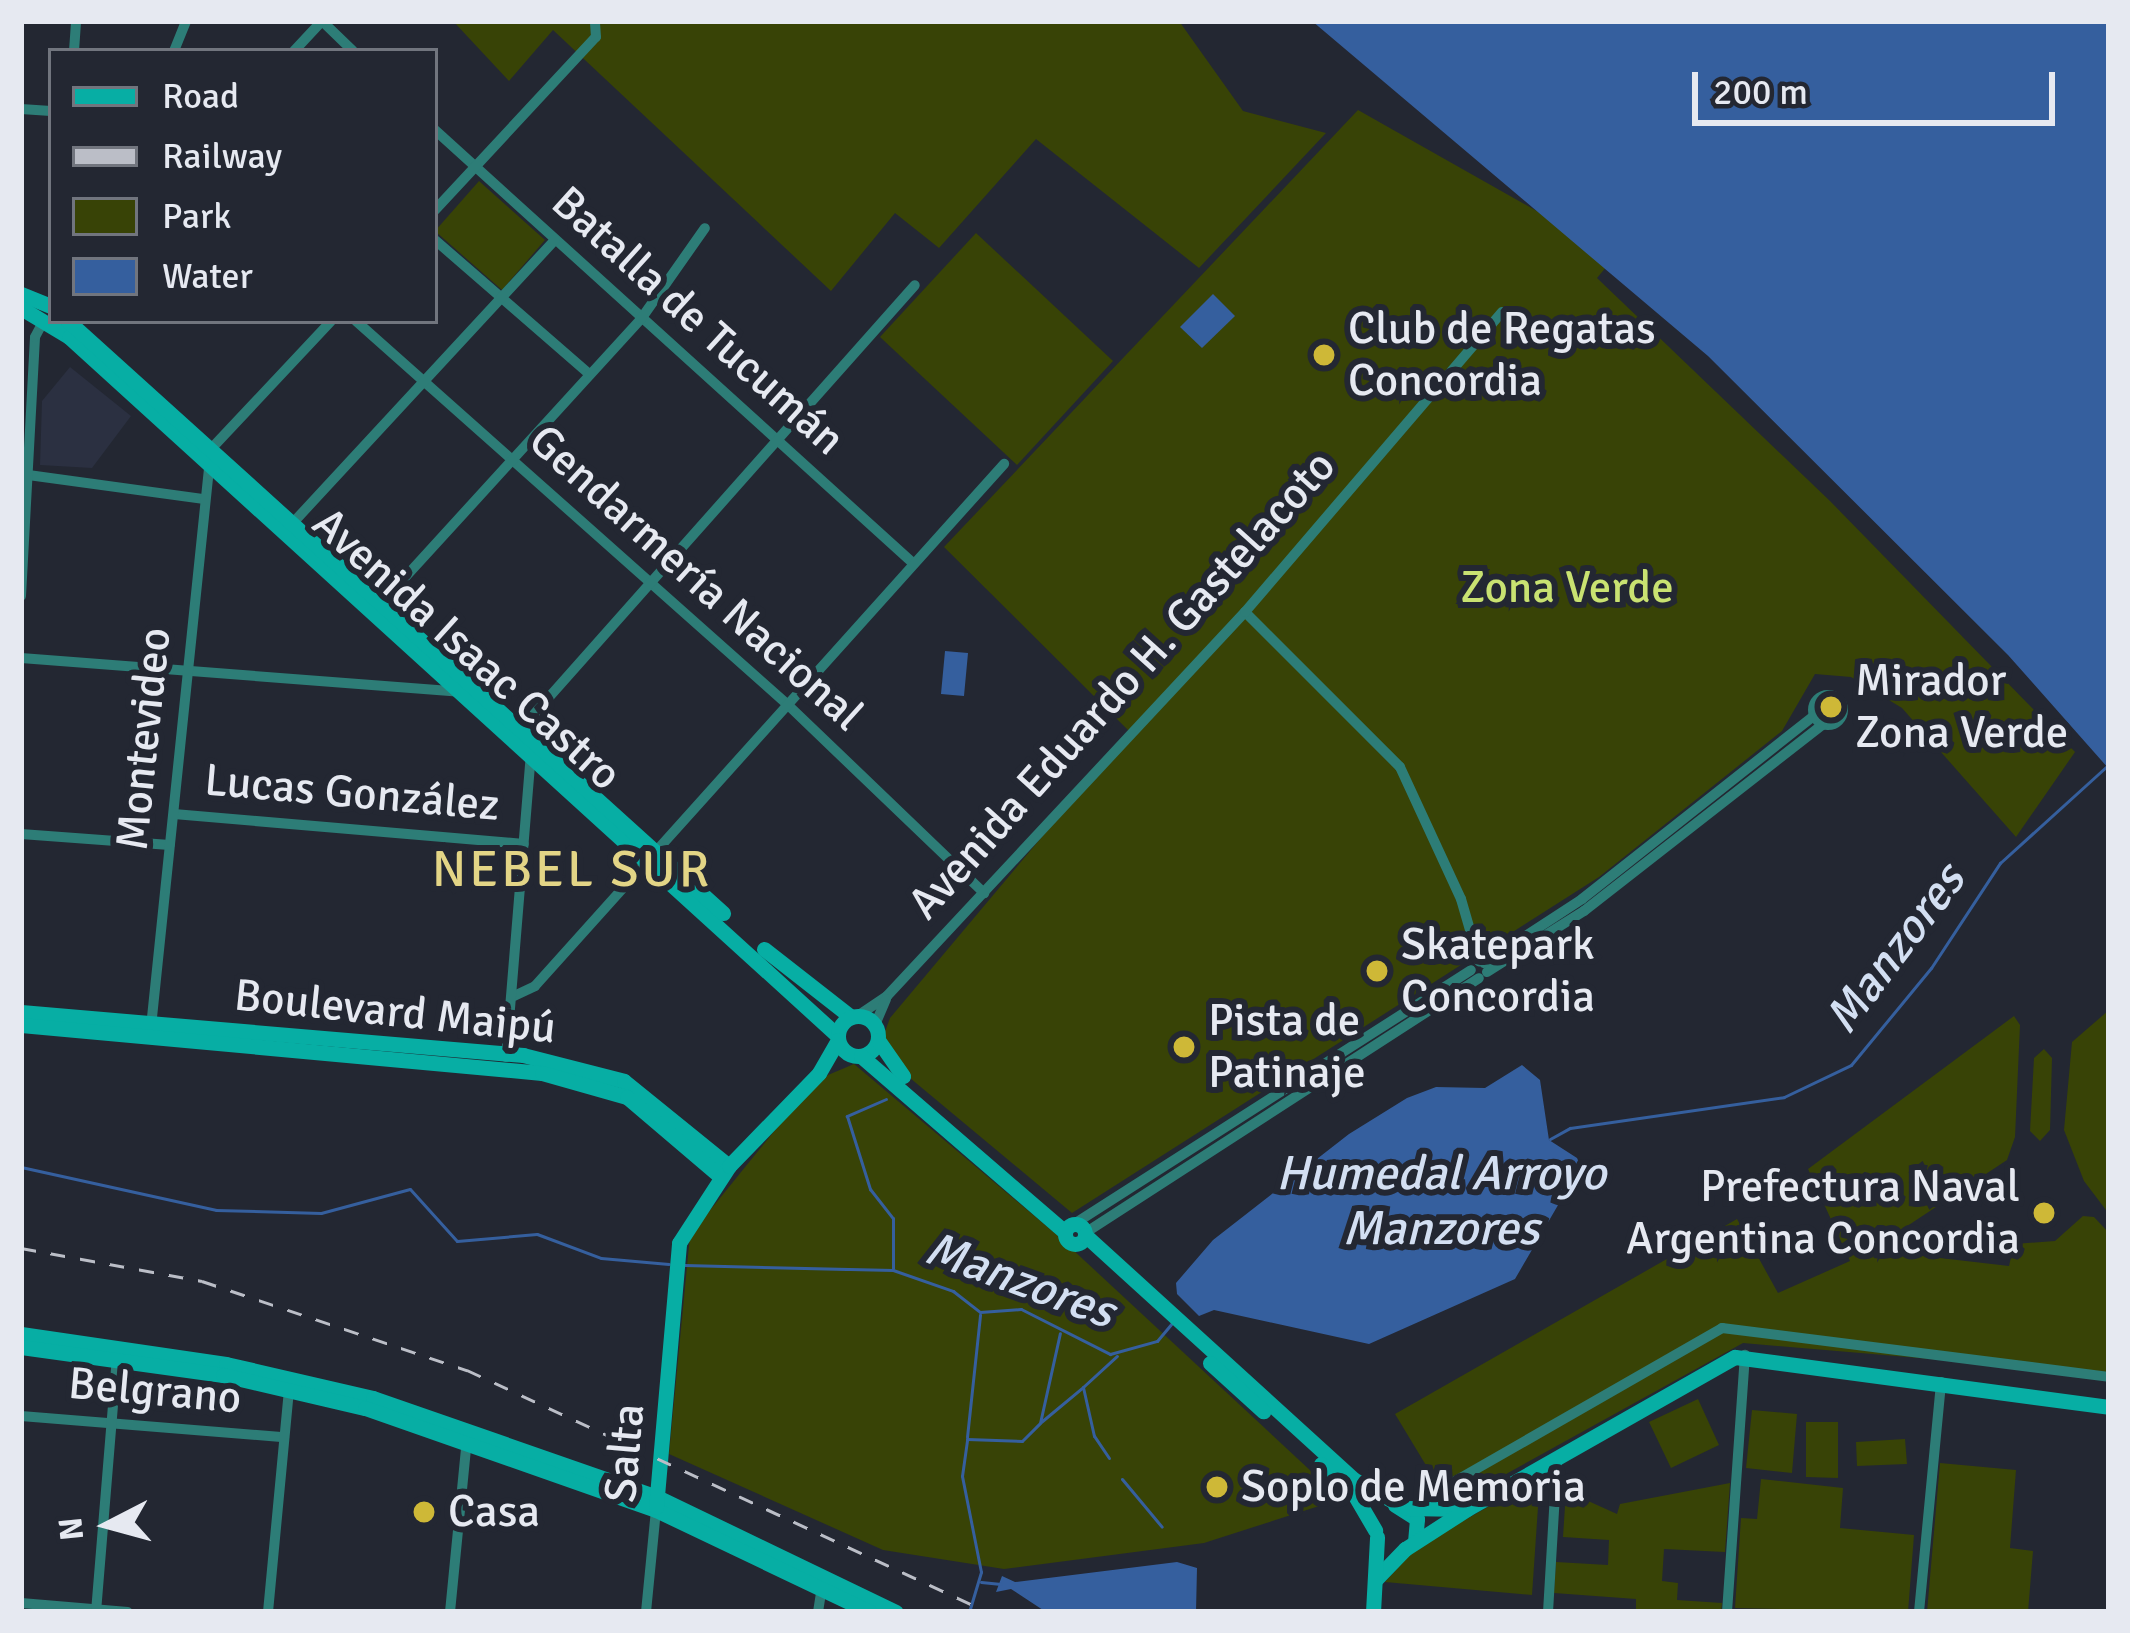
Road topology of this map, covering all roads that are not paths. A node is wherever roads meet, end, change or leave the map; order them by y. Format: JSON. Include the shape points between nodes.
{"nodes":[{"id":1,"x":322,"y":21,"type":"edge"},
{"id":2,"x":595,"y":21,"type":"edge"},
{"id":3,"x":297,"y":48,"type":"edge"},
{"id":4,"x":350,"y":48,"type":"edge"},
{"id":5,"x":438,"y":133,"type":"edge"},
{"id":6,"x":474,"y":167,"type":"junction"},
{"id":7,"x":438,"y":207,"type":"edge"},
{"id":8,"x":705,"y":228,"type":"dead end"},
{"id":9,"x":555,"y":240,"type":"junction"},
{"id":10,"x":438,"y":243,"type":"edge"},
{"id":11,"x":915,"y":285,"type":"dead end"},
{"id":12,"x":21,"y":294,"type":"edge"},
{"id":13,"x":502,"y":297,"type":"junction"},
{"id":14,"x":48,"y":309,"type":"edge"},
{"id":15,"x":48,"y":312,"type":"edge"},
{"id":16,"x":1502,"y":312,"type":"dead end"},
{"id":17,"x":640,"y":319,"type":"junction"},
{"id":18,"x":64,"y":324,"type":"edge"},
{"id":19,"x":71,"y":324,"type":"edge"},
{"id":20,"x":328,"y":324,"type":"edge"},
{"id":21,"x":359,"y":324,"type":"edge"},
{"id":22,"x":589,"y":374,"type":"junction"},
{"id":23,"x":424,"y":381,"type":"junction"},
{"id":24,"x":777,"y":441,"type":"junction"},
{"id":25,"x":210,"y":456,"type":"junction"},
{"id":26,"x":511,"y":459,"type":"junction"},
{"id":27,"x":1004,"y":464,"type":"dead end"},
{"id":28,"x":25,"y":474,"type":"edge"},
{"id":29,"x":204,"y":499,"type":"junction"},
{"id":30,"x":288,"y":528,"type":"junction"},
{"id":31,"x":23,"y":553,"type":"edge"},
{"id":32,"x":914,"y":564,"type":"junction"},
{"id":33,"x":652,"y":582,"type":"junction"},
{"id":34,"x":21,"y":596,"type":"edge"},
{"id":35,"x":377,"y":609,"type":"junction"},
{"id":36,"x":1245,"y":612,"type":"junction"},
{"id":37,"x":21,"y":658,"type":"edge"},
{"id":38,"x":188,"y":671,"type":"junction"},
{"id":39,"x":460,"y":692,"type":"junction"},
{"id":40,"x":788,"y":705,"type":"junction"},
{"id":41,"x":1818,"y":720,"type":"dead end"},
{"id":42,"x":517,"y":735,"type":"junction"},
{"id":43,"x":533,"y":750,"type":"junction"},
{"id":44,"x":174,"y":814,"type":"junction"},
{"id":45,"x":21,"y":834,"type":"edge"},
{"id":46,"x":170,"y":844,"type":"junction"},
{"id":47,"x":524,"y":844,"type":"junction"},
{"id":48,"x":652,"y":856,"type":"junction"},
{"id":49,"x":984,"y":892,"type":"junction"},
{"id":50,"x":1480,"y":969,"type":"junction"},
{"id":51,"x":514,"y":996,"type":"junction"},
{"id":52,"x":887,"y":996,"type":"junction"},
{"id":53,"x":21,"y":1012,"type":"edge"},
{"id":54,"x":855,"y":1016,"type":"junction"},
{"id":55,"x":21,"y":1024,"type":"edge"},
{"id":56,"x":151,"y":1030,"type":"junction"},
{"id":57,"x":877,"y":1032,"type":"junction"},
{"id":58,"x":838,"y":1038,"type":"junction"},
{"id":59,"x":857,"y":1055,"type":"junction"},
{"id":60,"x":506,"y":1061,"type":"junction"},
{"id":61,"x":819,"y":1073,"type":"junction"},
{"id":62,"x":725,"y":1172,"type":"junction"},
{"id":63,"x":1076,"y":1232,"type":"junction"},
{"id":64,"x":21,"y":1334,"type":"edge"},
{"id":65,"x":21,"y":1347,"type":"edge"},
{"id":66,"x":118,"y":1353,"type":"junction"},
{"id":67,"x":1745,"y":1355,"type":"junction"},
{"id":68,"x":1219,"y":1364,"type":"junction"},
{"id":69,"x":2109,"y":1377,"type":"edge"},
{"id":70,"x":1941,"y":1381,"type":"junction"},
{"id":71,"x":291,"y":1382,"type":"junction"},
{"id":72,"x":2109,"y":1407,"type":"edge"},
{"id":73,"x":21,"y":1416,"type":"edge"},
{"id":74,"x":111,"y":1422,"type":"junction"},
{"id":75,"x":469,"y":1435,"type":"junction"},
{"id":76,"x":284,"y":1437,"type":"junction"},
{"id":77,"x":1557,"y":1462,"type":"junction"},
{"id":78,"x":1450,"y":1484,"type":"dead end"},
{"id":79,"x":657,"y":1504,"type":"junction"},
{"id":80,"x":1404,"y":1506,"type":"junction"},
{"id":81,"x":1467,"y":1509,"type":"junction"},
{"id":82,"x":1376,"y":1534,"type":"junction"},
{"id":83,"x":1410,"y":1545,"type":"junction"},
{"id":84,"x":1376,"y":1579,"type":"junction"},
{"id":85,"x":824,"y":1584,"type":"junction"},
{"id":86,"x":21,"y":1603,"type":"edge"},
{"id":87,"x":96,"y":1611,"type":"edge"},
{"id":88,"x":128,"y":1612,"type":"edge"},
{"id":89,"x":268,"y":1612,"type":"edge"},
{"id":90,"x":450,"y":1612,"type":"edge"},
{"id":91,"x":646,"y":1612,"type":"edge"},
{"id":92,"x":818,"y":1612,"type":"edge"},
{"id":93,"x":870,"y":1612,"type":"edge"},
{"id":94,"x":896,"y":1612,"type":"edge"},
{"id":95,"x":1373,"y":1612,"type":"edge"},
{"id":96,"x":1548,"y":1612,"type":"edge"},
{"id":97,"x":1727,"y":1612,"type":"edge"},
{"id":98,"x":1919,"y":1612,"type":"edge"}],
"edges":[{"from":1,"to":3,"type":"street"},
{"from":1,"to":4,"type":"street"},
{"from":2,"to":6,"type":"street","via":[[596,37]]},
{"from":5,"to":6,"type":"street","name":"Batalla de Tucumán"},
{"from":6,"to":7,"type":"street"},
{"from":6,"to":9,"type":"street","name":"Batalla de Tucumán"},
{"from":8,"to":17,"type":"street"},
{"from":9,"to":13,"type":"street"},
{"from":9,"to":17,"type":"street","name":"Batalla de Tucumán"},
{"from":10,"to":13,"type":"street"},
{"from":11,"to":24,"type":"street"},
{"from":12,"to":14,"type":"main road"},
{"from":13,"to":22,"type":"street"},
{"from":13,"to":23,"type":"street"},
{"from":15,"to":28,"type":"street","via":[[35,337]]},
{"from":16,"to":36,"type":"street","name":"Avenida Eduardo H. Gastelacoto"},
{"from":17,"to":22,"type":"street"},
{"from":17,"to":24,"type":"street","name":"Batalla de Tucumán"},
{"from":18,"to":25,"type":"main road","name":"Avenida Isaac Castro"},
{"from":19,"to":25,"type":"main road","name":"Avenida Isaac Castro"},
{"from":20,"to":25,"type":"street"},
{"from":21,"to":23,"type":"street","name":"Gendarmería Nacional"},
{"from":22,"to":26,"type":"street"},
{"from":23,"to":26,"type":"street","name":"Gendarmería Nacional"},
{"from":23,"to":30,"type":"street"},
{"from":24,"to":32,"type":"street","name":"Batalla de Tucumán"},
{"from":24,"to":33,"type":"street"},
{"from":25,"to":29,"type":"street","name":"Montevideo"},
{"from":25,"to":30,"type":"main road","name":"Avenida Isaac Castro"},
{"from":26,"to":33,"type":"street","name":"Gendarmería Nacional"},
{"from":26,"to":35,"type":"street"},
{"from":27,"to":32,"type":"street"},
{"from":28,"to":29,"type":"street"},
{"from":28,"to":31,"type":"street"},
{"from":29,"to":38,"type":"street","name":"Montevideo"},
{"from":30,"to":35,"type":"main road","name":"Avenida Isaac Castro"},
{"from":31,"to":34,"type":"street"},
{"from":32,"to":40,"type":"street"},
{"from":33,"to":40,"type":"street","name":"Gendarmería Nacional"},
{"from":33,"to":42,"type":"street"},
{"from":35,"to":39,"type":"main road","name":"Avenida Isaac Castro"},
{"from":35,"to":42,"type":"main road","name":"Avenida Isaac Castro"},
{"from":36,"to":49,"type":"street","name":"Avenida Eduardo H. Gastelacoto"},
{"from":36,"to":50,"type":"street","via":[[1400,767],[1461,899]]},
{"from":37,"to":38,"type":"street"},
{"from":38,"to":39,"type":"street"},
{"from":38,"to":44,"type":"street","name":"Montevideo"},
{"from":39,"to":42,"type":"main road","name":"Avenida Isaac Castro"},
{"from":40,"to":48,"type":"street"},
{"from":40,"to":49,"type":"street","name":"Gendarmería Nacional"},
{"from":41,"to":50,"type":"street"},
{"from":42,"to":43,"type":"main road","name":"Avenida Isaac Castro"},
{"from":43,"to":47,"type":"street"},
{"from":43,"to":48,"type":"main road","name":"Avenida Isaac Castro"},
{"from":44,"to":46,"type":"street","name":"Montevideo"},
{"from":44,"to":47,"type":"street","name":"Lucas González"},
{"from":45,"to":46,"type":"street","name":"Lucas González"},
{"from":46,"to":56,"type":"street","name":"Montevideo"},
{"from":47,"to":51,"type":"street"},
{"from":48,"to":51,"type":"street","via":[[536,986]]},
{"from":48,"to":54,"type":"main road","name":"Avenida Isaac Castro","via":[[828,1006]]},
{"from":48,"to":58,"type":"main road","name":"Avenida Isaac Castro"},
{"from":49,"to":52,"type":"street","name":"Avenida Eduardo H. Gastelacoto"},
{"from":50,"to":63,"type":"street"},
{"from":51,"to":60,"type":"street"},
{"from":52,"to":54,"type":"street","name":"Avenida Eduardo H. Gastelacoto"},
{"from":52,"to":57,"type":"street","name":"Avenida Eduardo H. Gastelacoto"},
{"from":53,"to":56,"type":"main road","name":"Boulevard Maipú"},
{"from":54,"to":57,"type":"main road","name":"Avenida Isaac Castro"},
{"from":54,"to":58,"type":"main road"},
{"from":55,"to":56,"type":"main road","name":"Boulevard Maipú"},
{"from":56,"to":60,"type":"main road","name":"Boulevard Maipú"},
{"from":57,"to":59,"type":"main road"},
{"from":57,"to":63,"type":"main road","via":[[895,1068]]},
{"from":58,"to":59,"type":"main road","name":"Avenida Isaac Castro"},
{"from":58,"to":61,"type":"main road"},
{"from":59,"to":61,"type":"main road"},
{"from":59,"to":63,"type":"main road"},
{"from":60,"to":62,"type":"main road","name":"Boulevard Maipú","via":[[627,1097]]},
{"from":61,"to":62,"type":"main road"},
{"from":62,"to":79,"type":"main road","name":"Salta","via":[[679,1243]]},
{"from":63,"to":68,"type":"main road"},
{"from":64,"to":66,"type":"main road"},
{"from":65,"to":66,"type":"main road"},
{"from":66,"to":71,"type":"main road"},
{"from":66,"to":74,"type":"street"},
{"from":67,"to":70,"type":"main road"},
{"from":67,"to":77,"type":"main road"},
{"from":67,"to":97,"type":"street"},
{"from":68,"to":80,"type":"main road","via":[[1365,1490]]},
{"from":68,"to":82,"type":"main road","via":[[1354,1494]]},
{"from":69,"to":78,"type":"street","via":[[1722,1328]]},
{"from":70,"to":72,"type":"main road"},
{"from":70,"to":98,"type":"street"},
{"from":71,"to":75,"type":"main road"},
{"from":71,"to":76,"type":"street"},
{"from":73,"to":74,"type":"street","name":"Belgrano"},
{"from":74,"to":76,"type":"street","name":"Belgrano"},
{"from":74,"to":87,"type":"street"},
{"from":75,"to":79,"type":"main road"},
{"from":75,"to":90,"type":"street"},
{"from":76,"to":89,"type":"street"},
{"from":77,"to":81,"type":"main road"},
{"from":77,"to":96,"type":"street"},
{"from":79,"to":85,"type":"main road"},
{"from":79,"to":91,"type":"street","name":"Salta"},
{"from":80,"to":81,"type":"main road"},
{"from":80,"to":82,"type":"main road","via":[[1380,1512]]},
{"from":80,"to":83,"type":"main road","via":[[1419,1526]]},
{"from":81,"to":83,"type":"main road"},
{"from":82,"to":83,"type":"main road"},
{"from":82,"to":84,"type":"main road"},
{"from":83,"to":84,"type":"main road"},
{"from":84,"to":95,"type":"main road"},
{"from":85,"to":92,"type":"street"},
{"from":85,"to":93,"type":"main road"},
{"from":85,"to":94,"type":"main road"},
{"from":86,"to":87,"type":"street"},
{"from":87,"to":88,"type":"street"}]}
